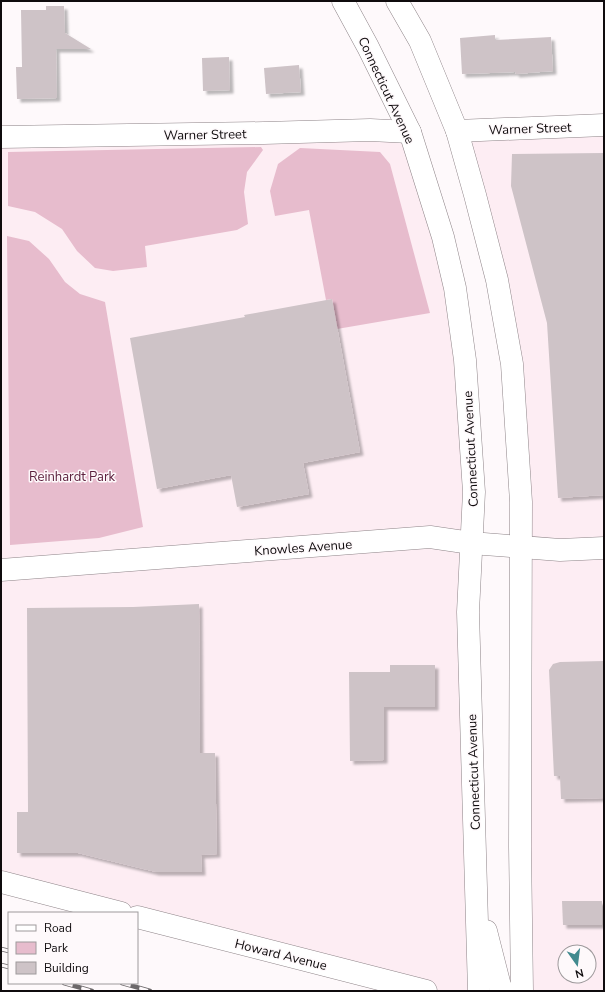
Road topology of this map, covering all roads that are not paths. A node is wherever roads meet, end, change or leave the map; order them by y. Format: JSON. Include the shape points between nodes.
{"nodes":[{"id":1,"x":343,"y":1,"type":"edge"},
{"id":2,"x":398,"y":1,"type":"edge"},
{"id":3,"x":604,"y":125,"type":"edge"},
{"id":4,"x":457,"y":131,"type":"junction"},
{"id":5,"x":410,"y":132,"type":"junction"},
{"id":6,"x":1,"y":137,"type":"edge"},
{"id":7,"x":471,"y":543,"type":"junction"},
{"id":8,"x":521,"y":547,"type":"junction"},
{"id":9,"x":604,"y":548,"type":"edge"},
{"id":10,"x":1,"y":570,"type":"edge"},
{"id":11,"x":1,"y":882,"type":"edge"},
{"id":12,"x":476,"y":891,"type":"junction"},
{"id":13,"x":117,"y":912,"type":"edge"},
{"id":14,"x":138,"y":917,"type":"edge"},
{"id":15,"x":426,"y":991,"type":"edge"},
{"id":16,"x":479,"y":991,"type":"edge"},
{"id":17,"x":503,"y":991,"type":"edge"},
{"id":18,"x":522,"y":991,"type":"edge"}],
"edges":[{"from":1,"to":5,"type":"main road","name":"Connecticut Avenue"},
{"from":2,"to":4,"type":"main road","via":[[420,41]]},
{"from":3,"to":4,"type":"main road","name":"Warner Street"},
{"from":4,"to":8,"type":"main road","via":[[497,280],[512,364],[521,502]]},
{"from":5,"to":6,"type":"main road","name":"Warner Street","via":[[370,130]]},
{"from":5,"to":7,"type":"main road","name":"Connecticut Avenue","via":[[443,237],[455,288],[465,360],[474,492]]},
{"from":7,"to":8,"type":"main road","name":"Knowles Avenue"},
{"from":7,"to":10,"type":"main road","name":"Knowles Avenue","via":[[430,538]]},
{"from":7,"to":12,"type":"main road","name":"Connecticut Avenue","via":[[468,612]]},
{"from":8,"to":9,"type":"main road","name":"Knowles Avenue","via":[[560,550]]},
{"from":8,"to":18,"type":"main road"},
{"from":11,"to":13,"type":"main road"},
{"from":12,"to":16,"type":"main road","name":"Connecticut Avenue"},
{"from":12,"to":17,"type":"main road"},
{"from":14,"to":15,"type":"main road","name":"Howard Avenue"}]}
